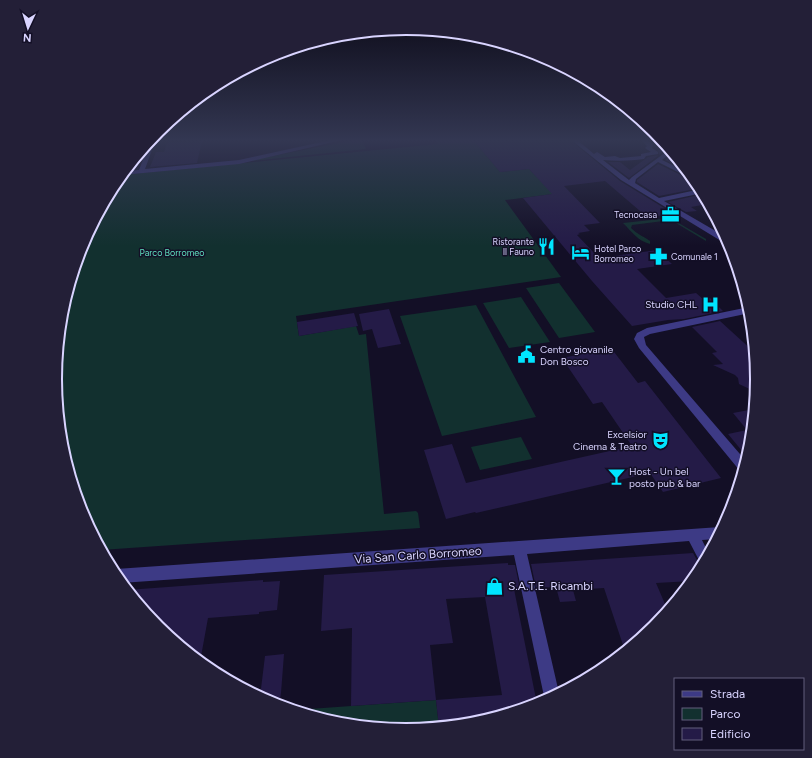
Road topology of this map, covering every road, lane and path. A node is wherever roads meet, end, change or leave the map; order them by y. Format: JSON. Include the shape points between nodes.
{"nodes":[{"id":1,"x":617,"y":174,"type":"edge"},
{"id":2,"x":641,"y":174,"type":"edge"},
{"id":3,"x":634,"y":180,"type":"junction"},
{"id":4,"x":695,"y":192,"type":"edge"},
{"id":5,"x":659,"y":200,"type":"junction"},
{"id":6,"x":681,"y":214,"type":"junction"},
{"id":7,"x":719,"y":236,"type":"edge"},
{"id":8,"x":721,"y":241,"type":"edge"},
{"id":9,"x":743,"y":311,"type":"edge"},
{"id":10,"x":739,"y":462,"type":"edge"},
{"id":11,"x":714,"y":533,"type":"edge"},
{"id":12,"x":693,"y":534,"type":"junction"},
{"id":13,"x":519,"y":548,"type":"junction"},
{"id":14,"x":702,"y":554,"type":"edge"},
{"id":15,"x":124,"y":575,"type":"edge"},
{"id":16,"x":551,"y":691,"type":"edge"}],
"edges":[{"from":1,"to":3,"type":"street"},
{"from":2,"to":3,"type":"street"},
{"from":3,"to":5,"type":"street"},
{"from":4,"to":5,"type":"street"},
{"from":5,"to":6,"type":"street"},
{"from":6,"to":7,"type":"street"},
{"from":6,"to":8,"type":"street"},
{"from":9,"to":10,"type":"street","via":[[647,331],[639,336],[642,346]]},
{"from":11,"to":12,"type":"street","name":"Via San Carlo Borromeo"},
{"from":12,"to":13,"type":"street","name":"Via San Carlo Borromeo"},
{"from":12,"to":14,"type":"street"},
{"from":13,"to":15,"type":"street","name":"Via San Carlo Borromeo"},
{"from":13,"to":16,"type":"street"}]}
